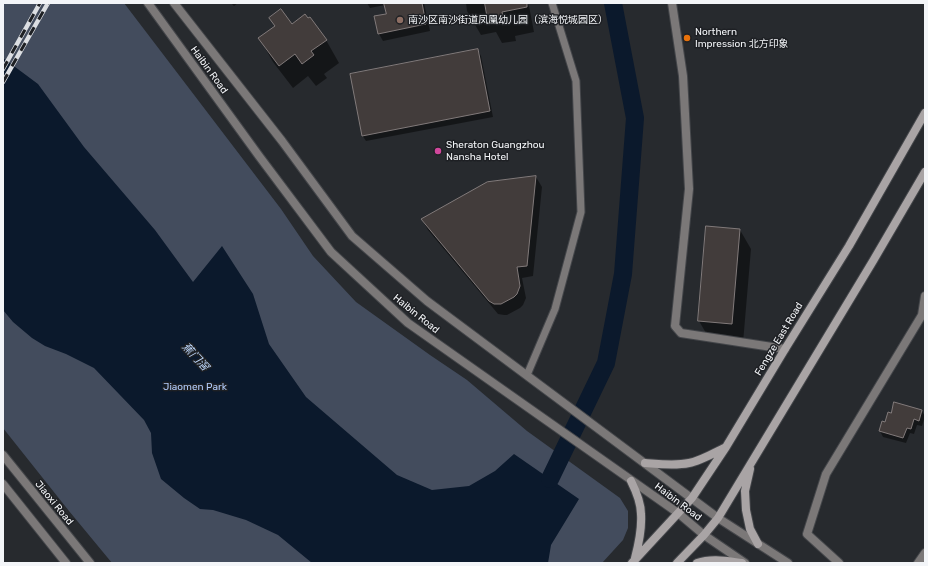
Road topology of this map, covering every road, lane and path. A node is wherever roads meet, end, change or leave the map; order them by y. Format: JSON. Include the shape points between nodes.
{"nodes":[{"id":1,"x":148,"y":3,"type":"edge"},
{"id":2,"x":174,"y":3,"type":"edge"},
{"id":3,"x":552,"y":3,"type":"edge"},
{"id":4,"x":672,"y":3,"type":"edge"},
{"id":5,"x":925,"y":112,"type":"edge"},
{"id":6,"x":925,"y":172,"type":"edge"},
{"id":7,"x":925,"y":296,"type":"edge"},
{"id":8,"x":785,"y":349,"type":"junction"},
{"id":9,"x":527,"y":375,"type":"junction"},
{"id":10,"x":726,"y":446,"type":"junction"},
{"id":11,"x":3,"y":455,"type":"edge"},
{"id":12,"x":645,"y":463,"type":"junction"},
{"id":13,"x":751,"y":463,"type":"junction"},
{"id":14,"x":631,"y":481,"type":"junction"},
{"id":15,"x":3,"y":484,"type":"edge"},
{"id":16,"x":692,"y":498,"type":"junction"},
{"id":17,"x":678,"y":513,"type":"junction"},
{"id":18,"x":718,"y":518,"type":"junction"},
{"id":19,"x":704,"y":535,"type":"junction"},
{"id":20,"x":758,"y":544,"type":"junction"},
{"id":21,"x":925,"y":553,"type":"edge"},
{"id":22,"x":633,"y":561,"type":"edge"},
{"id":23,"x":66,"y":563,"type":"edge"},
{"id":24,"x":90,"y":563,"type":"edge"},
{"id":25,"x":677,"y":563,"type":"edge"},
{"id":26,"x":697,"y":563,"type":"edge"},
{"id":27,"x":742,"y":563,"type":"edge"},
{"id":28,"x":745,"y":563,"type":"edge"},
{"id":29,"x":788,"y":563,"type":"edge"},
{"id":30,"x":839,"y":563,"type":"edge"},
{"id":31,"x":918,"y":563,"type":"edge"}],
"edges":[{"from":1,"to":14,"type":"street","name":"Haibin Road","via":[[331,252],[408,323]]},
{"from":2,"to":9,"type":"street","name":"Haibin Road","via":[[282,141],[352,236],[427,300]]},
{"from":3,"to":9,"type":"street","via":[[576,81],[581,212],[555,309]]},
{"from":4,"to":8,"type":"street","via":[[683,76],[689,189],[675,326],[681,333]]},
{"from":5,"to":8,"type":"main road","name":"Fengze East Road","via":[[849,246]]},
{"from":6,"to":13,"type":"main road"},
{"from":7,"to":30,"type":"street","via":[[922,315],[826,474],[807,534]]},
{"from":8,"to":10,"type":"main road","name":"Fengze East Road"},
{"from":9,"to":12,"type":"street","name":"Haibin Road"},
{"from":10,"to":12,"type":"main road","via":[[690,463]]},
{"from":10,"to":16,"type":"main road","name":"Fengze East Road"},
{"from":11,"to":24,"type":"street","name":"Jiaoxi Road"},
{"from":12,"to":16,"type":"street","name":"Haibin Road"},
{"from":13,"to":18,"type":"main road"},
{"from":13,"to":20,"type":"main road","via":[[745,491],[746,510],[750,529]]},
{"from":14,"to":17,"type":"street","name":"Haibin Road"},
{"from":14,"to":22,"type":"main road","via":[[642,513],[641,532]]},
{"from":15,"to":23,"type":"street"},
{"from":16,"to":17,"type":"main road","name":"Fengze East Road"},
{"from":16,"to":18,"type":"street","name":"Haibin Road"},
{"from":17,"to":19,"type":"street","name":"Haibin Road"},
{"from":17,"to":22,"type":"main road","name":"Fengze East Road"},
{"from":18,"to":19,"type":"main road"},
{"from":18,"to":20,"type":"street","name":"Haibin Road"},
{"from":19,"to":25,"type":"main road"},
{"from":19,"to":28,"type":"street","name":"Haibin Road"},
{"from":20,"to":29,"type":"street","name":"Haibin Road"},
{"from":21,"to":31,"type":"street"},
{"from":26,"to":27,"type":"main road","via":[[706,560]]}]}
